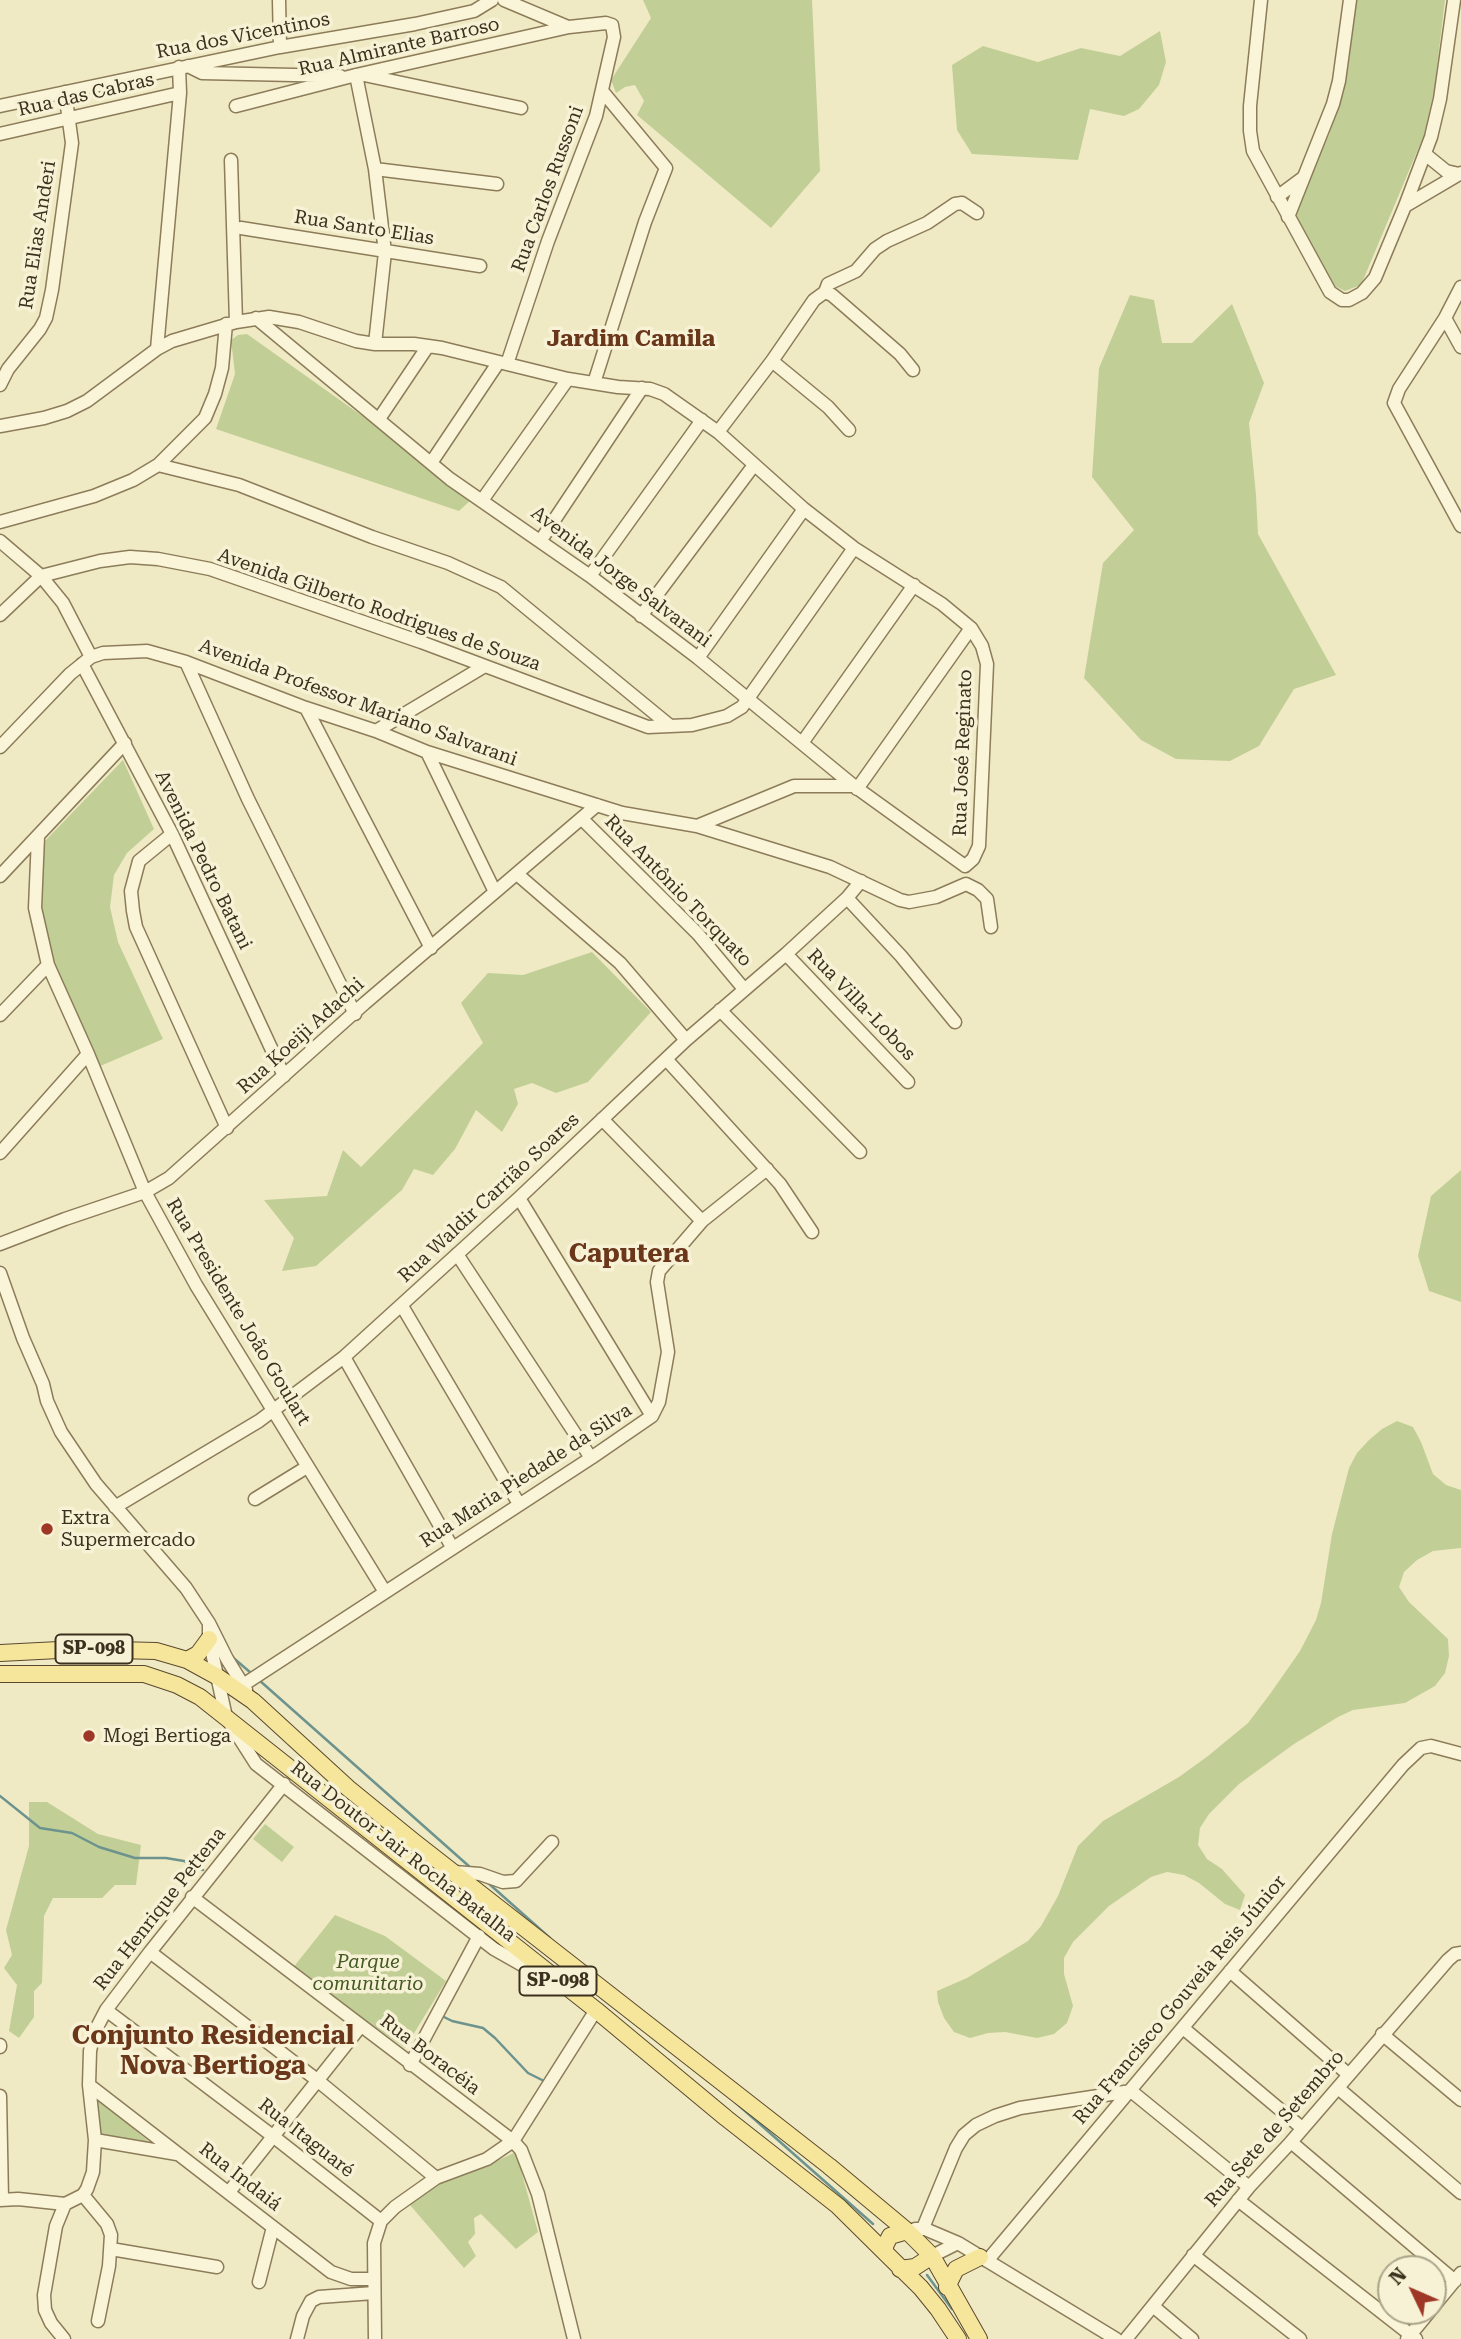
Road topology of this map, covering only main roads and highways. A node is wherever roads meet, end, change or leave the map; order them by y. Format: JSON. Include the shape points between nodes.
{"nodes":[{"id":1,"x":209,"y":1631,"type":"road end"},
{"id":2,"x":78,"y":1649,"type":"junction"},
{"id":3,"x":0,"y":1653,"type":"edge"},
{"id":4,"x":187,"y":1660,"type":"junction"},
{"id":5,"x":67,"y":1673,"type":"junction"},
{"id":6,"x":0,"y":1674,"type":"edge"},
{"id":7,"x":702,"y":2098,"type":"junction"},
{"id":8,"x":750,"y":2104,"type":"junction"},
{"id":9,"x":915,"y":2230,"type":"junction"},
{"id":10,"x":885,"y":2252,"type":"junction"},
{"id":11,"x":932,"y":2256,"type":"junction"},
{"id":12,"x":984,"y":2259,"type":"road end"},
{"id":13,"x":900,"y":2269,"type":"junction"},
{"id":14,"x":947,"y":2287,"type":"junction"},
{"id":15,"x":958,"y":2339,"type":"edge"},
{"id":16,"x":979,"y":2339,"type":"edge"}],
"edges":[{"from":1,"to":4,"type":"main road","via":[[198,1654]]},
{"from":2,"to":3,"type":"main road","number":"SP-098"},
{"from":2,"to":4,"type":"main road","number":"SP-098","via":[[146,1650]]},
{"from":2,"to":5,"type":"main road","via":[[61,1661],[60,1668]]},
{"from":4,"to":8,"type":"main road","number":"SP-098","via":[[253,1701],[348,1788]]},
{"from":5,"to":6,"type":"main road","number":"SP-098"},
{"from":5,"to":7,"type":"main road","number":"SP-098","via":[[144,1674],[188,1691]]},
{"from":7,"to":8,"type":"main road","via":[[742,2118],[750,2116]]},
{"from":7,"to":10,"type":"main road","number":"SP-098","via":[[816,2188]]},
{"from":8,"to":9,"type":"main road","number":"SP-098"},
{"from":9,"to":10,"type":"main road","via":[[890,2236]]},
{"from":9,"to":11,"type":"main road","number":"SP-098"},
{"from":10,"to":13,"type":"main road","number":"SP-098"},
{"from":11,"to":13,"type":"main road","via":[[915,2267]]},
{"from":11,"to":14,"type":"main road","number":"SP-098"},
{"from":12,"to":14,"type":"main road","via":[[956,2269]]},
{"from":13,"to":15,"type":"main road","number":"SP-098","via":[[938,2309]]},
{"from":14,"to":16,"type":"main road","number":"SP-098"}]}
